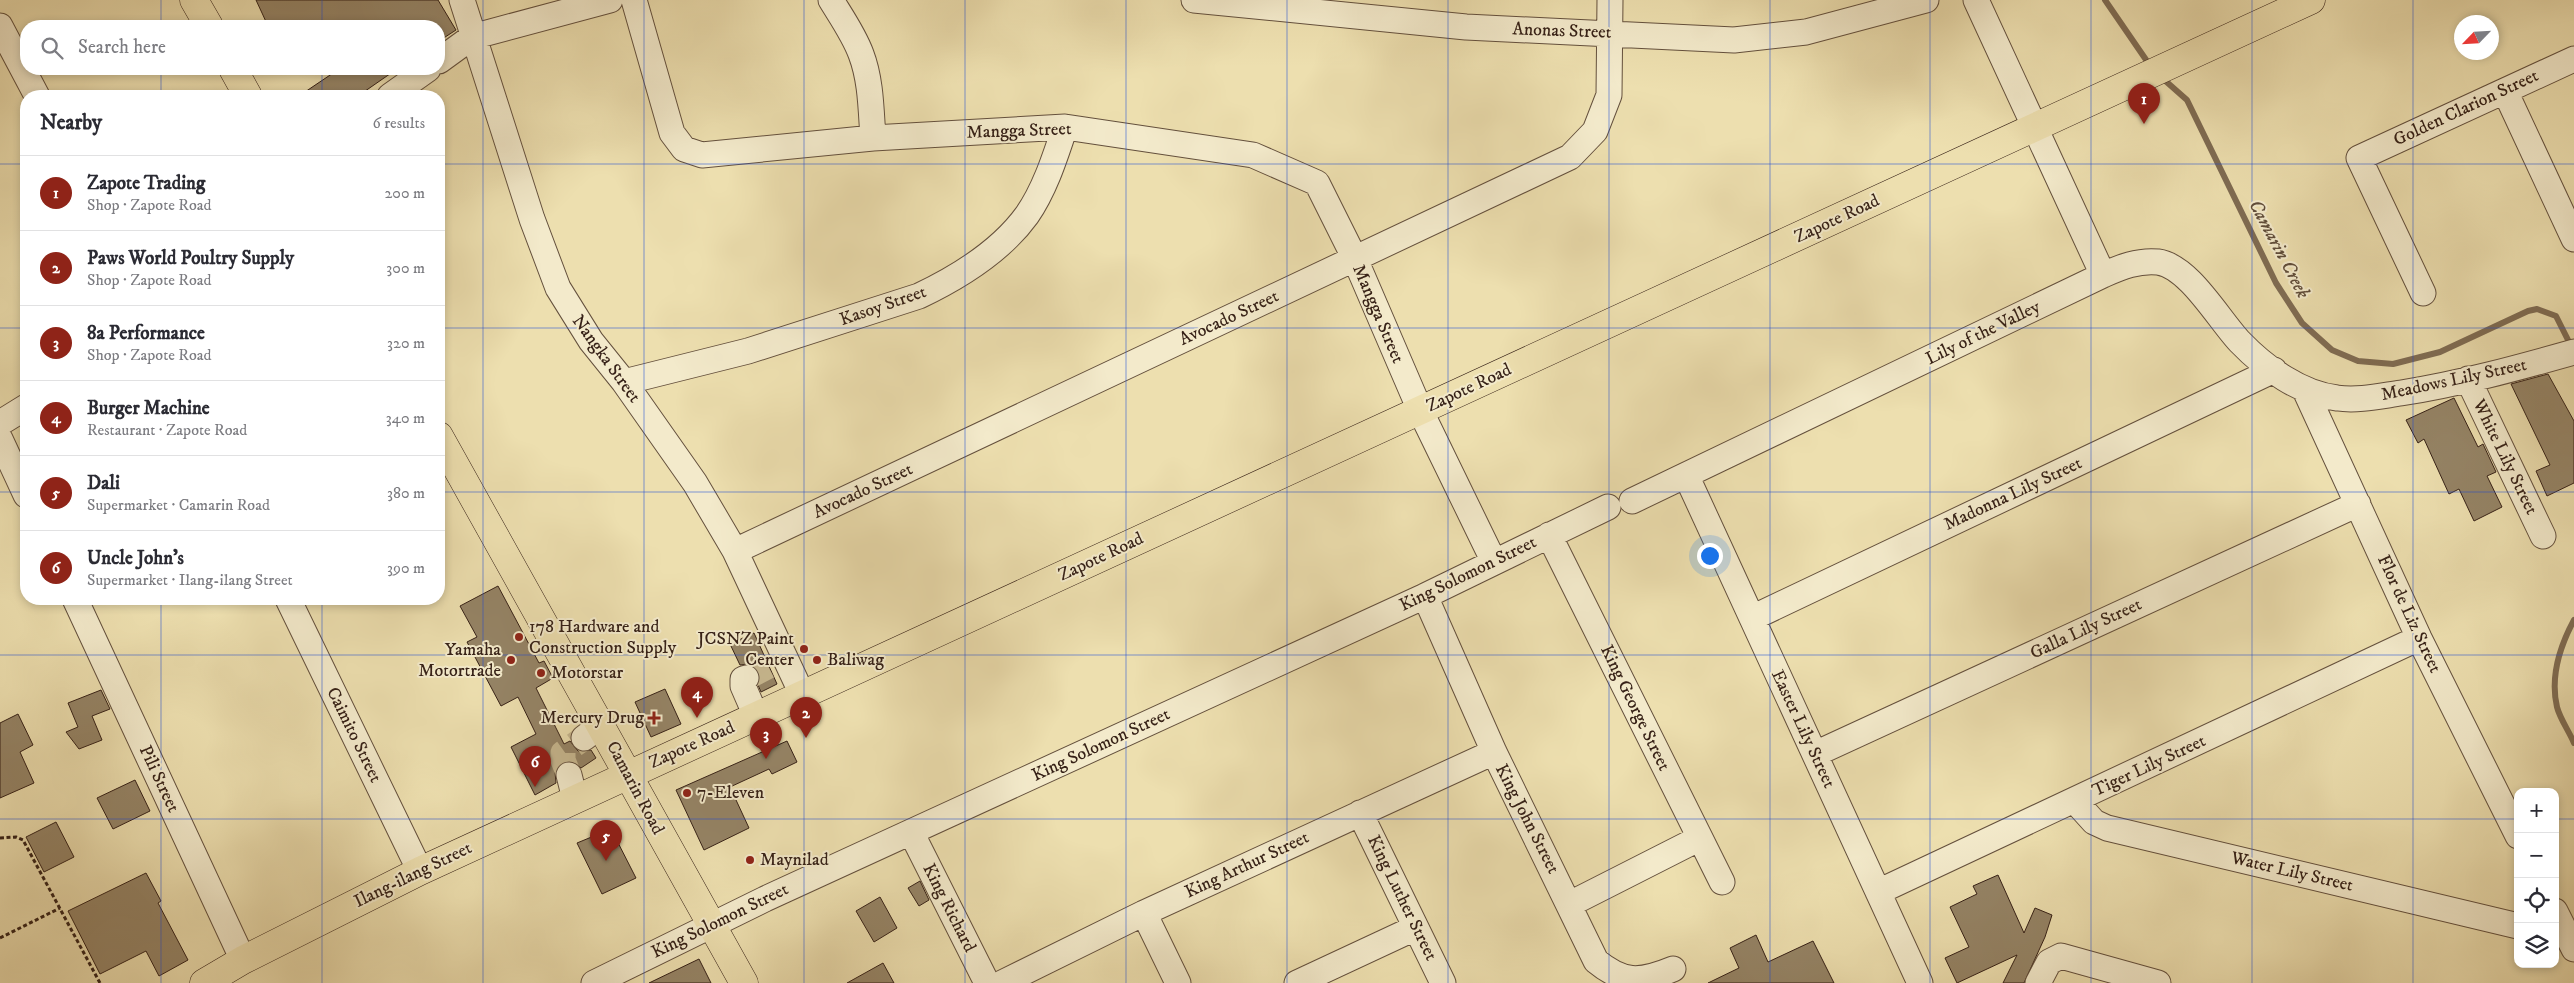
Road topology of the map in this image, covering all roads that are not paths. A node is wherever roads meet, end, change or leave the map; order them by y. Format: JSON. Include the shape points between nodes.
{"nodes":[{"id":1,"x":194,"y":0,"type":"edge"},
{"id":2,"x":462,"y":0,"type":"edge"},
{"id":3,"x":610,"y":0,"type":"edge"},
{"id":4,"x":634,"y":0,"type":"edge"},
{"id":5,"x":831,"y":0,"type":"edge"},
{"id":6,"x":1194,"y":0,"type":"edge"},
{"id":7,"x":1610,"y":0,"type":"edge"},
{"id":8,"x":1926,"y":0,"type":"edge"},
{"id":9,"x":1976,"y":0,"type":"edge"},
{"id":10,"x":2311,"y":0,"type":"edge"},
{"id":11,"x":206,"y":20,"type":"edge"},
{"id":12,"x":0,"y":26,"type":"edge"},
{"id":13,"x":1611,"y":33,"type":"junction"},
{"id":14,"x":472,"y":37,"type":"junction"},
{"id":15,"x":445,"y":57,"type":"edge"},
{"id":16,"x":2574,"y":59,"type":"edge"},
{"id":17,"x":20,"y":64,"type":"edge"},
{"id":18,"x":26,"y":75,"type":"edge"},
{"id":19,"x":236,"y":75,"type":"edge"},
{"id":20,"x":420,"y":75,"type":"edge"},
{"id":21,"x":34,"y":90,"type":"edge"},
{"id":22,"x":245,"y":90,"type":"edge"},
{"id":23,"x":398,"y":90,"type":"edge"},
{"id":24,"x":2505,"y":91,"type":"junction"},
{"id":25,"x":1065,"y":127,"type":"junction"},
{"id":26,"x":2035,"y":128,"type":"junction"},
{"id":27,"x":873,"y":138,"type":"junction"},
{"id":28,"x":2574,"y":238,"type":"edge"},
{"id":29,"x":1355,"y":259,"type":"junction"},
{"id":30,"x":2103,"y":275,"type":"junction"},
{"id":31,"x":2423,"y":293,"type":"dead end"},
{"id":32,"x":2565,"y":355,"type":"edge"},
{"id":33,"x":2274,"y":370,"type":"junction"},
{"id":34,"x":2468,"y":379,"type":"junction"},
{"id":35,"x":624,"y":382,"type":"junction"},
{"id":36,"x":2305,"y":390,"type":"junction"},
{"id":37,"x":1420,"y":410,"type":"junction"},
{"id":38,"x":20,"y":411,"type":"edge"},
{"id":39,"x":0,"y":423,"type":"edge"},
{"id":40,"x":0,"y":439,"type":"edge"},
{"id":41,"x":445,"y":448,"type":"edge"},
{"id":42,"x":1686,"y":475,"type":"junction"},
{"id":43,"x":20,"y":482,"type":"edge"},
{"id":44,"x":1632,"y":501,"type":"dead end"},
{"id":45,"x":2358,"y":504,"type":"junction"},
{"id":46,"x":1608,"y":506,"type":"dead end"},
{"id":47,"x":1549,"y":535,"type":"junction"},
{"id":48,"x":2543,"y":536,"type":"dead end"},
{"id":49,"x":735,"y":551,"type":"junction"},
{"id":50,"x":1494,"y":562,"type":"junction"},
{"id":51,"x":1425,"y":596,"type":"junction"},
{"id":52,"x":78,"y":605,"type":"edge"},
{"id":53,"x":291,"y":605,"type":"edge"},
{"id":54,"x":1752,"y":618,"type":"junction"},
{"id":55,"x":2420,"y":638,"type":"junction"},
{"id":56,"x":746,"y":678,"type":"dead end"},
{"id":57,"x":802,"y":694,"type":"junction"},
{"id":58,"x":756,"y":716,"type":"junction"},
{"id":59,"x":1494,"y":752,"type":"junction"},
{"id":60,"x":1815,"y":754,"type":"junction"},
{"id":61,"x":627,"y":774,"type":"junction"},
{"id":62,"x":2075,"y":801,"type":"junction"},
{"id":63,"x":1360,"y":813,"type":"junction"},
{"id":64,"x":912,"y":832,"type":"junction"},
{"id":65,"x":2517,"y":833,"type":"edge"},
{"id":66,"x":1700,"y":838,"type":"junction"},
{"id":67,"x":420,"y":871,"type":"junction"},
{"id":68,"x":1722,"y":882,"type":"dead end"},
{"id":69,"x":1878,"y":892,"type":"junction"},
{"id":70,"x":1570,"y":904,"type":"junction"},
{"id":71,"x":1144,"y":913,"type":"junction"},
{"id":72,"x":2558,"y":923,"type":"edge"},
{"id":73,"x":710,"y":925,"type":"junction"},
{"id":74,"x":2514,"y":925,"type":"edge"},
{"id":75,"x":1415,"y":928,"type":"junction"},
{"id":76,"x":2574,"y":949,"type":"edge"},
{"id":77,"x":243,"y":960,"type":"junction"},
{"id":78,"x":1673,"y":969,"type":"dead end"},
{"id":79,"x":2094,"y":975,"type":"edge"},
{"id":80,"x":204,"y":983,"type":"edge"},
{"id":81,"x":594,"y":983,"type":"edge"},
{"id":82,"x":744,"y":983,"type":"edge"},
{"id":83,"x":988,"y":983,"type":"edge"},
{"id":84,"x":1002,"y":983,"type":"edge"},
{"id":85,"x":1178,"y":983,"type":"edge"},
{"id":86,"x":1297,"y":983,"type":"edge"},
{"id":87,"x":1443,"y":983,"type":"edge"},
{"id":88,"x":1920,"y":983,"type":"edge"},
{"id":89,"x":2038,"y":983,"type":"edge"},
{"id":90,"x":2158,"y":983,"type":"edge"}],
"edges":[{"from":1,"to":11,"type":"main road"},
{"from":2,"to":14,"type":"street","name":"Nangka Street"},
{"from":3,"to":14,"type":"street"},
{"from":4,"to":27,"type":"street","name":"Mangga Street","via":[[672,134],[684,149],[702,155]]},
{"from":5,"to":27,"type":"street","via":[[862,56],[869,87]]},
{"from":6,"to":13,"type":"street","name":"Anonas Street","via":[[1466,27]]},
{"from":7,"to":13,"type":"street","name":"Avocado Street"},
{"from":8,"to":13,"type":"street","name":"Anonas Street","via":[[1806,32],[1734,40]]},
{"from":9,"to":26,"type":"street"},
{"from":10,"to":26,"type":"main road","name":"Zapote Road"},
{"from":12,"to":17,"type":"street"},
{"from":13,"to":29,"type":"street","name":"Avocado Street","via":[[1609,95],[1595,130],[1570,157]]},
{"from":14,"to":15,"type":"street"},
{"from":14,"to":35,"type":"street","name":"Nangka Street","via":[[558,288],[581,326]]},
{"from":16,"to":24,"type":"street","name":"Golden Clarion Street"},
{"from":18,"to":21,"type":"street"},
{"from":19,"to":22,"type":"main road"},
{"from":20,"to":23,"type":"street"},
{"from":24,"to":28,"type":"street"},
{"from":24,"to":31,"type":"street","name":"Golden Clarion Street","via":[[2359,158]]},
{"from":25,"to":27,"type":"street","name":"Mangga Street"},
{"from":25,"to":29,"type":"street","name":"Mangga Street","via":[[1253,155],[1317,183]]},
{"from":25,"to":35,"type":"street","name":"Kasoy Street","via":[[1041,191],[1026,216],[998,246],[944,284],[919,296],[748,351]]},
{"from":26,"to":30,"type":"street"},
{"from":26,"to":37,"type":"main road","name":"Zapote Road"},
{"from":29,"to":37,"type":"street","name":"Mangga Street"},
{"from":29,"to":49,"type":"street","name":"Avocado Street"},
{"from":30,"to":33,"type":"street","name":"Lily of the Valley","via":[[2141,262],[2159,262],[2175,268],[2190,281],[2241,344]]},
{"from":30,"to":42,"type":"street","name":"Lily of the Valley"},
{"from":32,"to":34,"type":"street","name":"Meadows Lily Street"},
{"from":33,"to":36,"type":"street","name":"Lily of the Valley"},
{"from":33,"to":54,"type":"street","name":"Madonna Lily Street"},
{"from":34,"to":36,"type":"street","name":"Meadows Lily Street","via":[[2368,398],[2337,398]]},
{"from":34,"to":48,"type":"street","name":"White Lily Street"},
{"from":35,"to":49,"type":"street","name":"Nangka Street","via":[[695,483]]},
{"from":36,"to":45,"type":"street","name":"Flor de Liz Street"},
{"from":37,"to":50,"type":"street","name":"Mangga Street"},
{"from":37,"to":57,"type":"main road","name":"Zapote Road"},
{"from":38,"to":39,"type":"street"},
{"from":40,"to":43,"type":"street"},
{"from":41,"to":61,"type":"main road","name":"Camarin Road","via":[[592,732]]},
{"from":42,"to":44,"type":"street","name":"Lily of the Valley"},
{"from":42,"to":54,"type":"street","name":"Easter Lily Street"},
{"from":45,"to":55,"type":"street","name":"Flor de Liz Street"},
{"from":45,"to":60,"type":"street","name":"Galla Lily Street"},
{"from":46,"to":47,"type":"street","name":"King Solomon Street"},
{"from":47,"to":50,"type":"street","name":"King Solomon Street"},
{"from":47,"to":66,"type":"street","name":"King George Street"},
{"from":49,"to":57,"type":"street","name":"Nangka Street","via":[[778,662]]},
{"from":50,"to":51,"type":"street","name":"King Solomon Street"},
{"from":51,"to":59,"type":"street","name":"King John Street"},
{"from":51,"to":64,"type":"street","name":"King Solomon Street"},
{"from":52,"to":77,"type":"street","name":"Pili Street"},
{"from":53,"to":67,"type":"street","name":"Caimito Street"},
{"from":54,"to":60,"type":"street","name":"Easter Lily Street"},
{"from":55,"to":62,"type":"street","name":"Tiger Lily Street"},
{"from":55,"to":65,"type":"street","name":"Flor de Liz Street"},
{"from":56,"to":58,"type":"street","via":[[743,686]]},
{"from":57,"to":58,"type":"main road","name":"Zapote Road"},
{"from":58,"to":61,"type":"main road","name":"Zapote Road"},
{"from":59,"to":63,"type":"street","name":"King Arthur Street"},
{"from":59,"to":70,"type":"street","name":"King John Street"},
{"from":60,"to":69,"type":"street","name":"Easter Lily Street"},
{"from":61,"to":67,"type":"main road","name":"Ilang-ilang Street","via":[[572,787]]},
{"from":61,"to":73,"type":"main road","name":"Camarin Road"},
{"from":62,"to":69,"type":"street","name":"Tiger Lily Street"},
{"from":62,"to":74,"type":"street","name":"Water Lily Street","via":[[2094,822],[2107,828]]},
{"from":63,"to":71,"type":"street","name":"King Arthur Street"},
{"from":63,"to":75,"type":"street","name":"King Luther Street"},
{"from":64,"to":73,"type":"street","name":"King Solomon Street"},
{"from":64,"to":83,"type":"street","name":"King Richard"},
{"from":66,"to":68,"type":"street","name":"King George Street"},
{"from":66,"to":70,"type":"street"},
{"from":67,"to":77,"type":"main road","name":"Ilang-ilang Street"},
{"from":69,"to":88,"type":"street","name":"Easter Lily Street"},
{"from":70,"to":78,"type":"street","name":"King John Street","via":[[1596,961],[1608,976],[1618,982],[1635,983]]},
{"from":71,"to":84,"type":"street","name":"King Arthur Street"},
{"from":71,"to":85,"type":"street"},
{"from":72,"to":76,"type":"street"},
{"from":73,"to":81,"type":"street","name":"King Solomon Street"},
{"from":73,"to":82,"type":"main road","name":"Camarin Road"},
{"from":75,"to":86,"type":"street"},
{"from":75,"to":87,"type":"street","name":"King Luther Street"},
{"from":77,"to":80,"type":"main road","name":"Ilang-ilang Street"},
{"from":79,"to":89,"type":"street","via":[[2062,956],[2049,962]]},
{"from":79,"to":90,"type":"street"}]}
